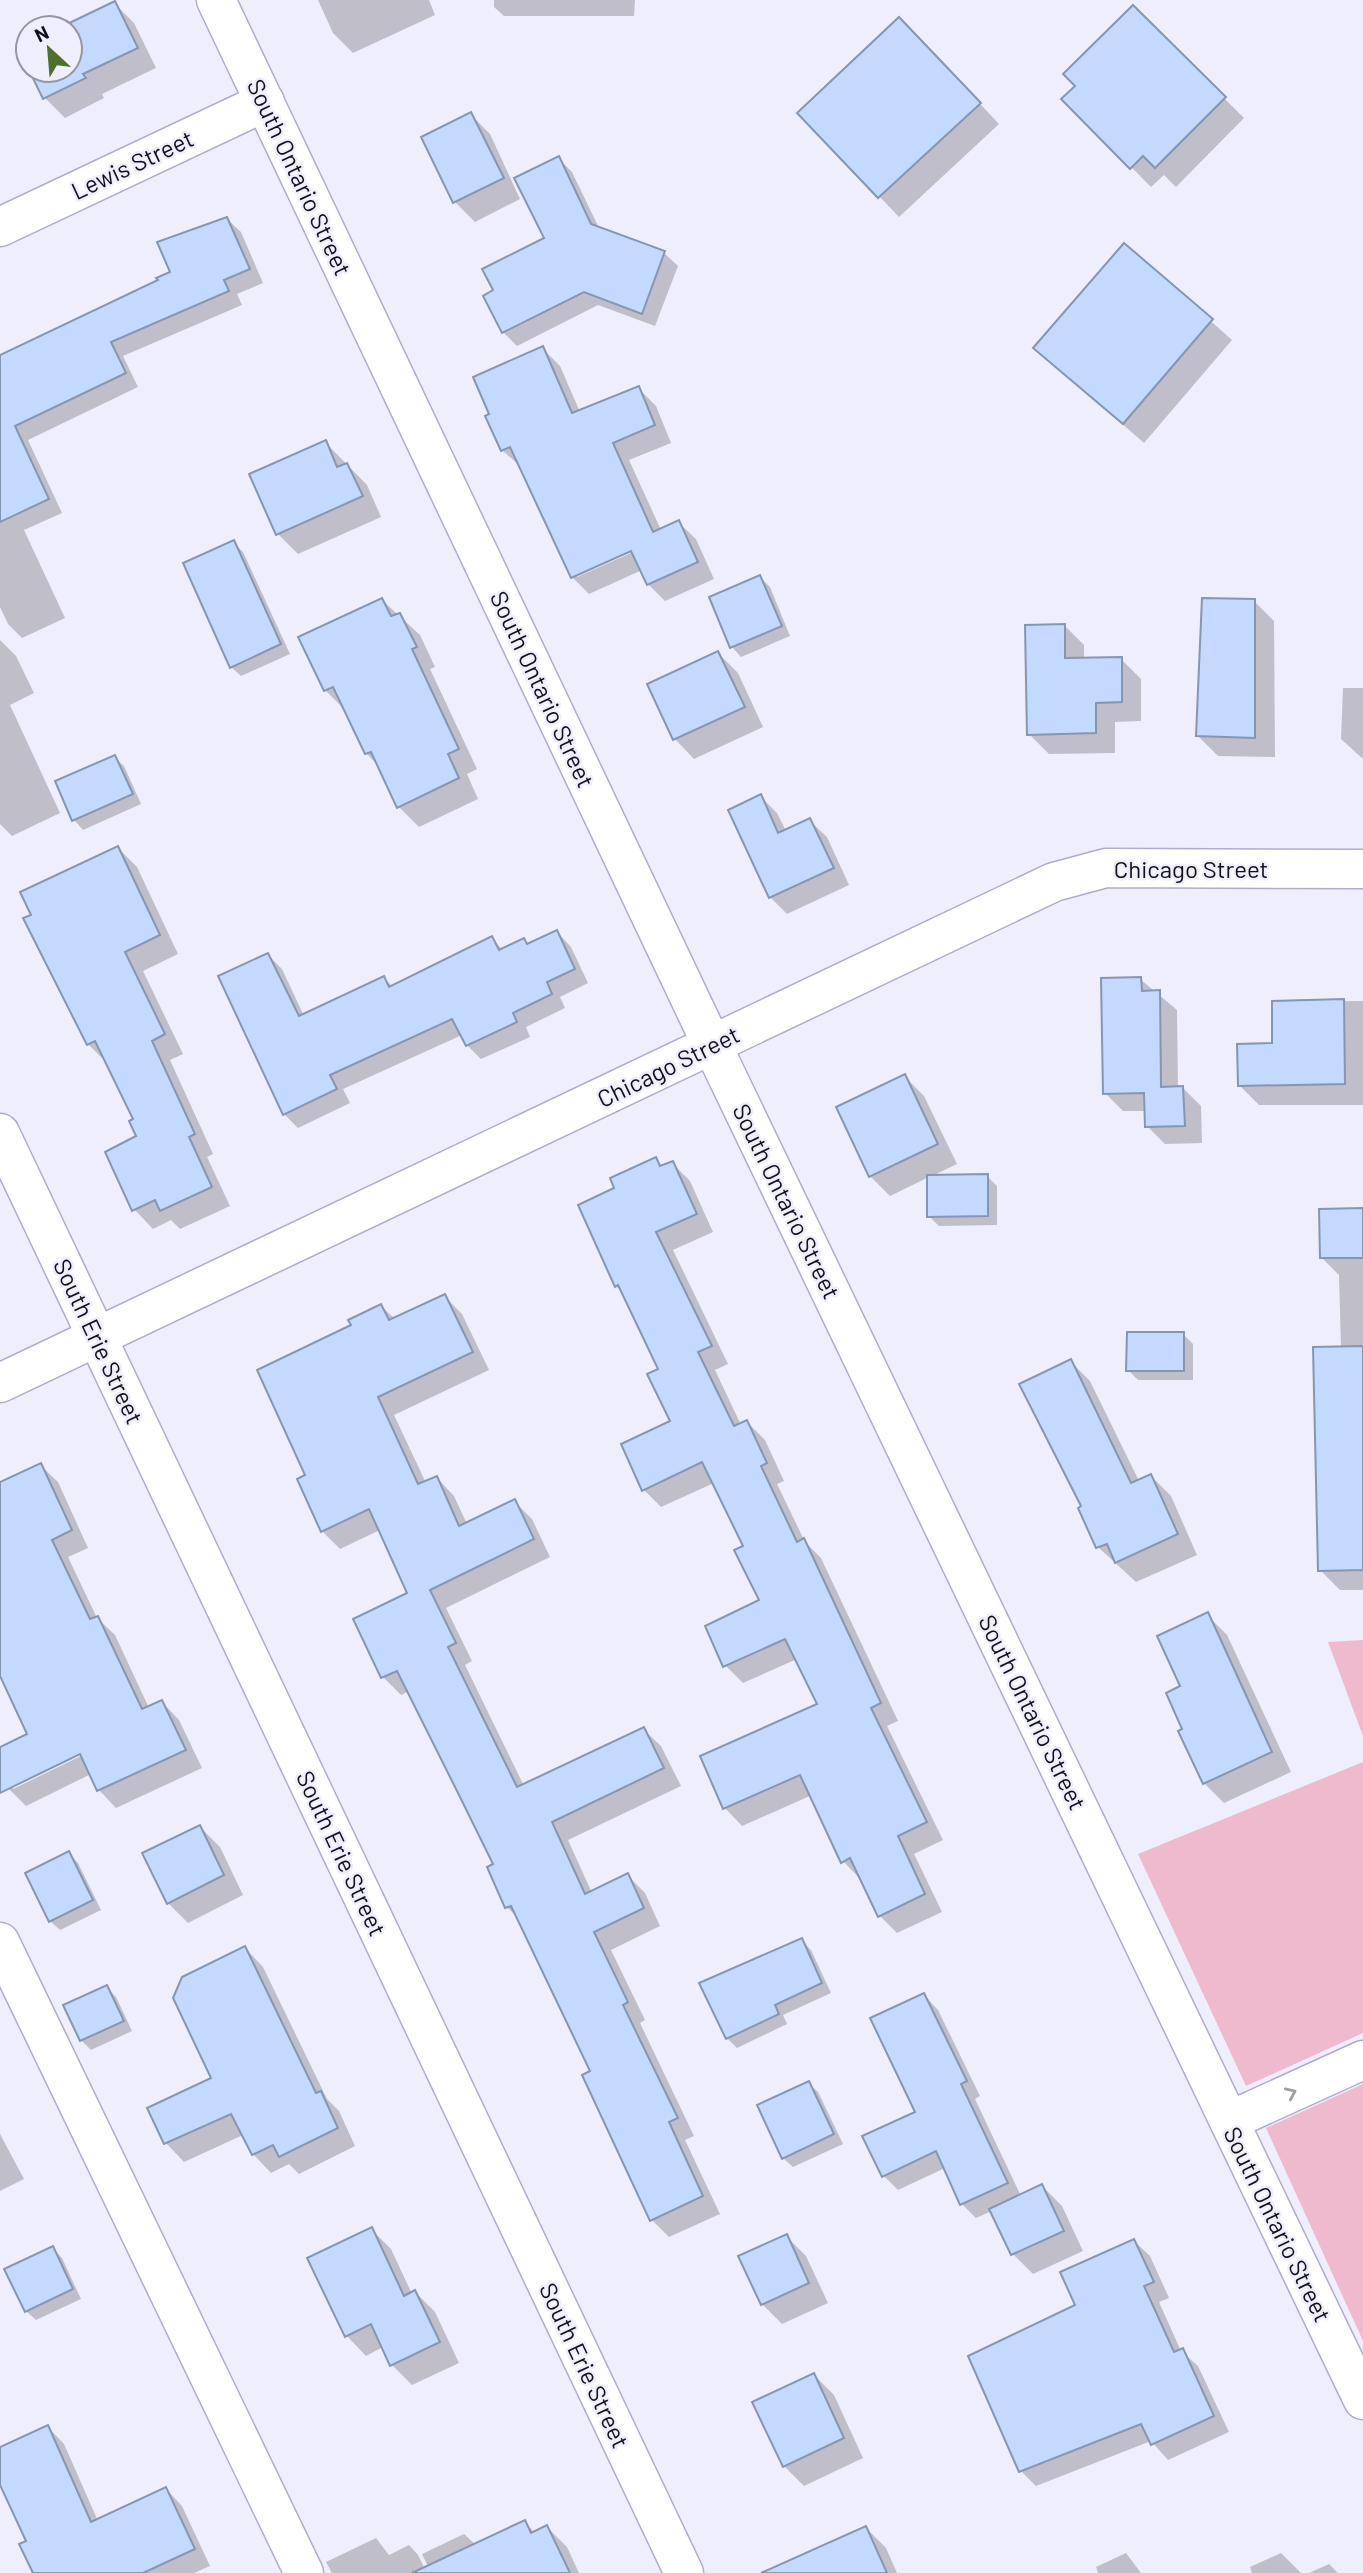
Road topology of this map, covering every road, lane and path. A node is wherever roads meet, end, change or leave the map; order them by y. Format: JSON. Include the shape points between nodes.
{"nodes":[{"id":1,"x":216,"y":0,"type":"edge"},
{"id":2,"x":265,"y":102,"type":"junction"},
{"id":3,"x":0,"y":227,"type":"edge"},
{"id":4,"x":1363,"y":869,"type":"edge"},
{"id":5,"x":712,"y":1045,"type":"junction"},
{"id":6,"x":0,"y":1133,"type":"edge"},
{"id":7,"x":97,"y":1337,"type":"junction"},
{"id":8,"x":0,"y":1383,"type":"edge"},
{"id":9,"x":0,"y":1942,"type":"edge"},
{"id":10,"x":1363,"y":2060,"type":"edge"},
{"id":11,"x":1228,"y":2120,"type":"junction"},
{"id":12,"x":1363,"y":2400,"type":"edge"},
{"id":13,"x":304,"y":2573,"type":"edge"},
{"id":14,"x":684,"y":2573,"type":"edge"}],
"edges":[{"from":1,"to":2,"type":"street","name":"South Ontario Street"},
{"from":2,"to":3,"type":"street","name":"Lewis Street"},
{"from":2,"to":5,"type":"street","name":"South Ontario Street"},
{"from":4,"to":5,"type":"street","name":"Chicago Street","via":[[1106,868],[1054,883]]},
{"from":5,"to":7,"type":"street","name":"Chicago Street"},
{"from":5,"to":11,"type":"street","name":"South Ontario Street"},
{"from":6,"to":7,"type":"street","name":"South Erie Street"},
{"from":7,"to":8,"type":"street","name":"Chicago Street"},
{"from":7,"to":14,"type":"street","name":"South Erie Street"},
{"from":9,"to":13,"type":"street"},
{"from":11,"to":10,"type":"street","one_way":true},
{"from":11,"to":12,"type":"street","name":"South Ontario Street"}]}
